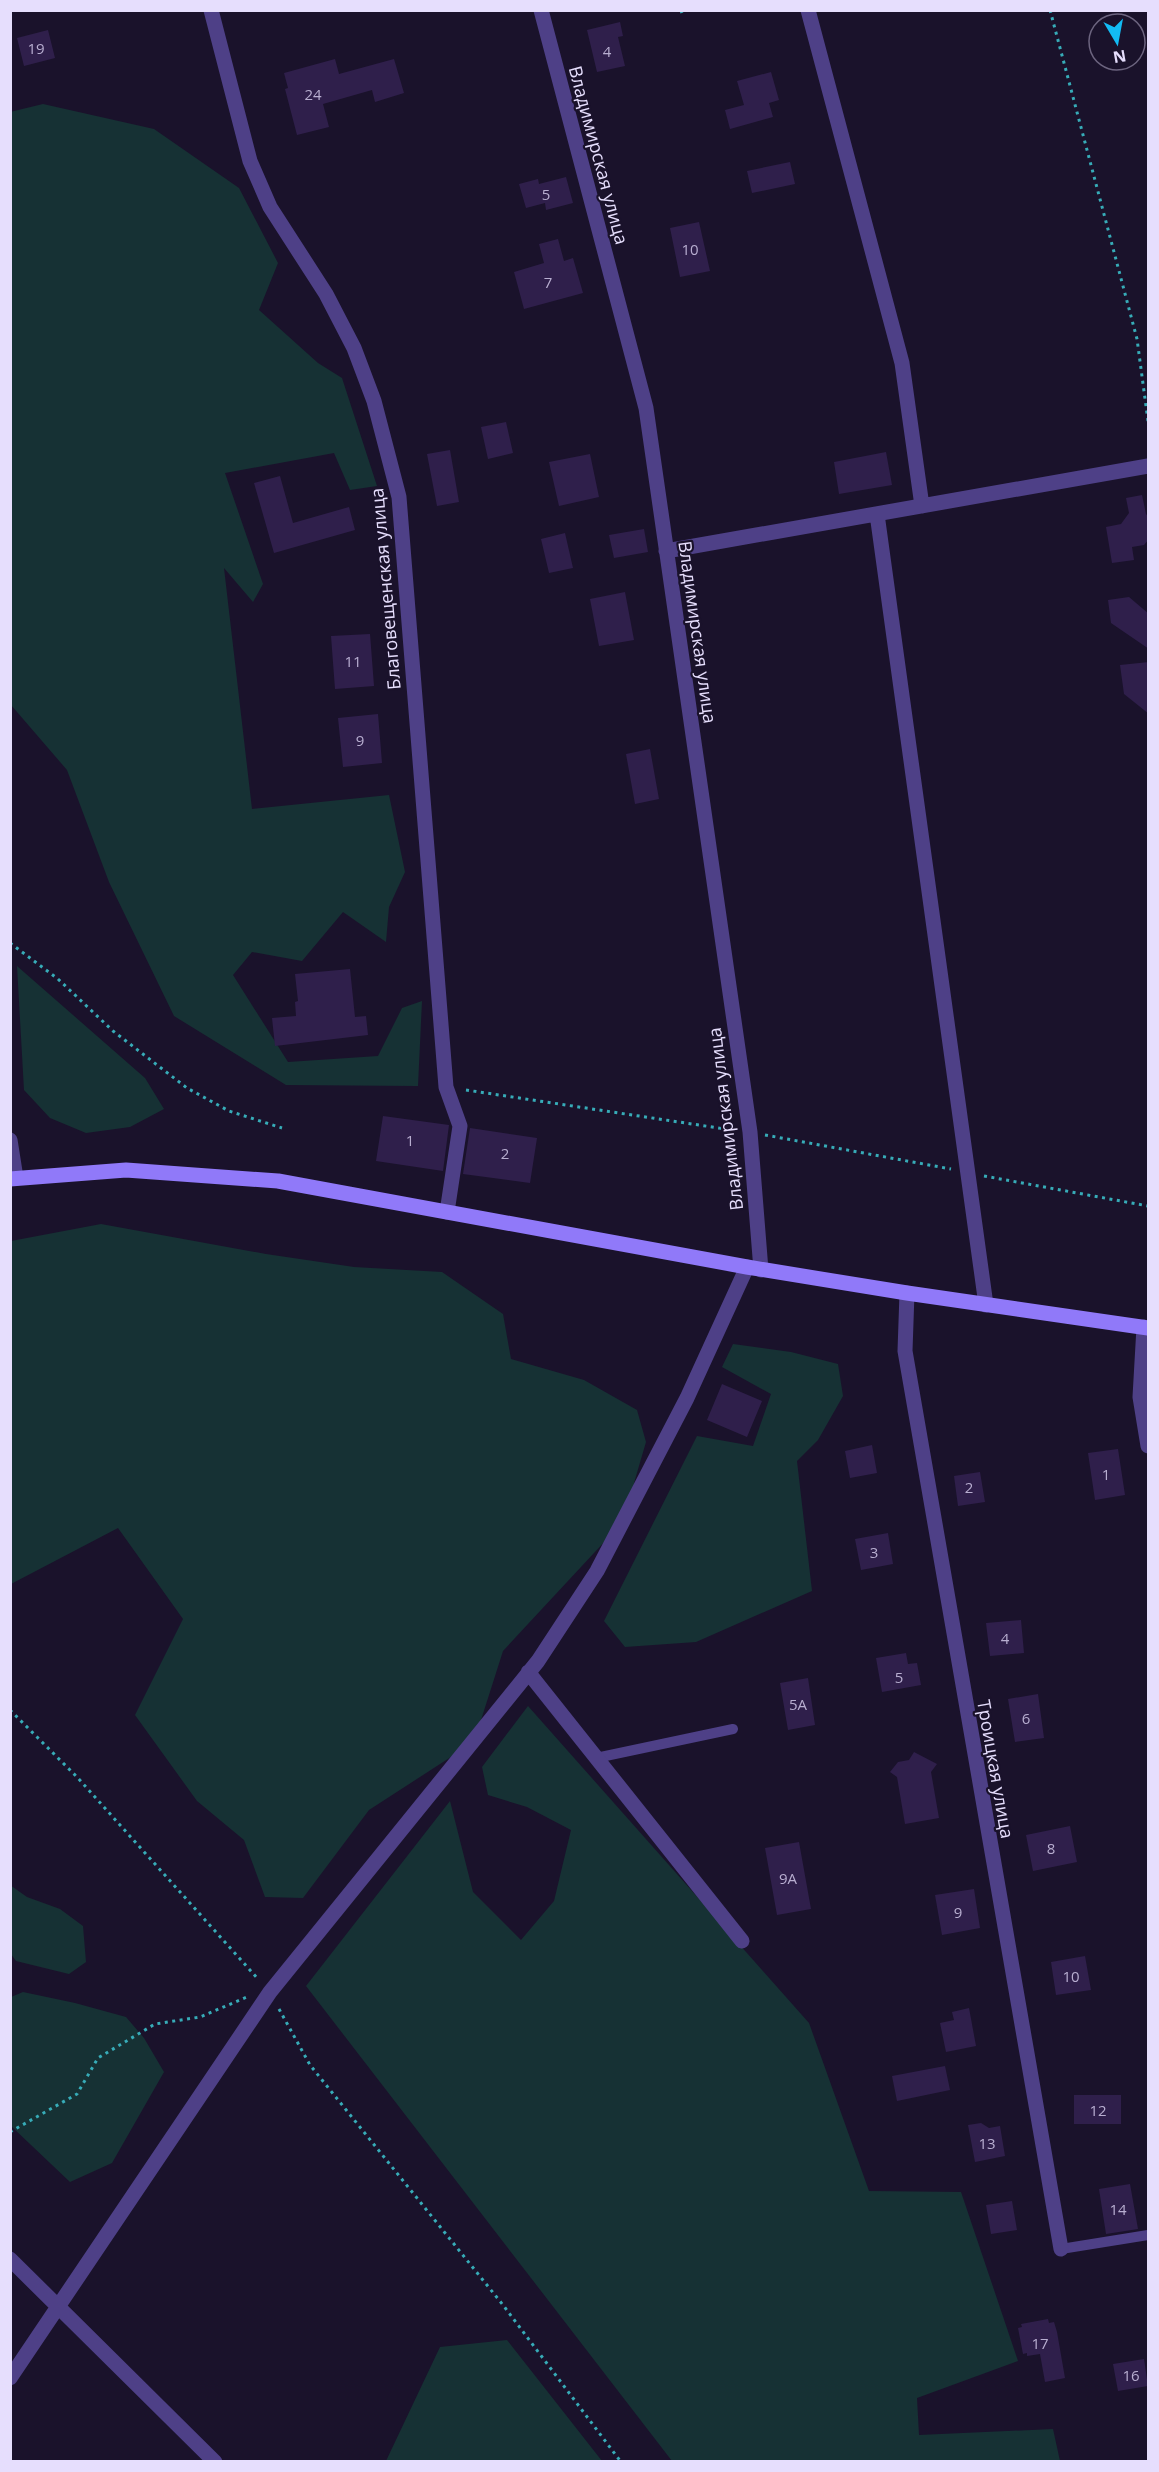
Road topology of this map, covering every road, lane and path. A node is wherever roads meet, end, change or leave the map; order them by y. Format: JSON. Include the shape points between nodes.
{"nodes":[{"id":1,"x":211,"y":10,"type":"edge"},
{"id":2,"x":541,"y":10,"type":"edge"},
{"id":3,"x":686,"y":10,"type":"edge"},
{"id":4,"x":808,"y":10,"type":"edge"},
{"id":5,"x":1050,"y":10,"type":"edge"},
{"id":6,"x":680,"y":12,"type":"dead end"},
{"id":7,"x":1149,"y":421,"type":"edge"},
{"id":8,"x":1149,"y":466,"type":"edge"},
{"id":9,"x":922,"y":506,"type":"junction"},
{"id":10,"x":878,"y":514,"type":"junction"},
{"id":11,"x":666,"y":551,"type":"junction"},
{"id":12,"x":10,"y":943,"type":"edge"},
{"id":13,"x":446,"y":1087,"type":"junction"},
{"id":14,"x":282,"y":1128,"type":"dead end"},
{"id":15,"x":750,"y":1132,"type":"junction"},
{"id":16,"x":10,"y":1140,"type":"edge"},
{"id":17,"x":966,"y":1172,"type":"junction"},
{"id":18,"x":13,"y":1179,"type":"edge"},
{"id":19,"x":1149,"y":1206,"type":"edge"},
{"id":20,"x":447,"y":1212,"type":"junction"},
{"id":21,"x":754,"y":1268,"type":"junction"},
{"id":22,"x":907,"y":1293,"type":"junction"},
{"id":23,"x":986,"y":1305,"type":"junction"},
{"id":24,"x":1146,"y":1327,"type":"edge"},
{"id":25,"x":1149,"y":1446,"type":"edge"},
{"id":26,"x":528,"y":1672,"type":"junction"},
{"id":27,"x":10,"y":1710,"type":"edge"},
{"id":28,"x":733,"y":1729,"type":"dead end"},
{"id":29,"x":596,"y":1758,"type":"junction"},
{"id":30,"x":742,"y":1941,"type":"dead end"},
{"id":31,"x":270,"y":1992,"type":"junction"},
{"id":32,"x":10,"y":2132,"type":"edge"},
{"id":33,"x":1149,"y":2235,"type":"edge"},
{"id":34,"x":1061,"y":2249,"type":"joint"},
{"id":35,"x":10,"y":2259,"type":"edge"},
{"id":36,"x":60,"y":2306,"type":"junction"},
{"id":37,"x":10,"y":2378,"type":"edge"},
{"id":38,"x":215,"y":2462,"type":"edge"},
{"id":39,"x":621,"y":2462,"type":"edge"}],
"edges":[{"from":1,"to":13,"type":"street","name":"Благовещенская улица","via":[[250,161],[270,207],[326,294],[354,348],[374,401],[399,497]]},
{"from":2,"to":11,"type":"street","name":"Владимирская улица","via":[[646,408]]},
{"from":3,"to":6,"type":"path"},
{"from":4,"to":9,"type":"street","via":[[902,363]]},
{"from":5,"to":7,"type":"path","via":[[1137,339]]},
{"from":8,"to":9,"type":"street"},
{"from":9,"to":10,"type":"street"},
{"from":10,"to":11,"type":"street"},
{"from":10,"to":17,"type":"street"},
{"from":11,"to":15,"type":"street","name":"Владимирская улица"},
{"from":12,"to":14,"type":"path","via":[[187,1088],[229,1111]]},
{"from":13,"to":15,"type":"path"},
{"from":13,"to":20,"type":"street","name":"Благовещенская улица","via":[[460,1126]]},
{"from":15,"to":17,"type":"path"},
{"from":15,"to":21,"type":"street","name":"Владимирская улица"},
{"from":16,"to":18,"type":"street"},
{"from":17,"to":19,"type":"path"},
{"from":17,"to":23,"type":"street"},
{"from":18,"to":20,"type":"street","via":[[126,1170],[278,1181]]},
{"from":20,"to":21,"type":"street"},
{"from":21,"to":22,"type":"street"},
{"from":21,"to":26,"type":"street","via":[[597,1571]]},
{"from":22,"to":23,"type":"street"},
{"from":22,"to":34,"type":"street","name":"Троицкая улица","via":[[906,1351]]},
{"from":23,"to":24,"type":"street"},
{"from":24,"to":25,"type":"street","via":[[1140,1397]]},
{"from":26,"to":29,"type":"street"},
{"from":26,"to":31,"type":"street"},
{"from":27,"to":31,"type":"path","via":[[77,1777]]},
{"from":28,"to":29,"type":"lane"},
{"from":29,"to":30,"type":"street"},
{"from":31,"to":32,"type":"path","via":[[239,1999],[200,2017],[155,2024],[98,2058],[77,2094]]},
{"from":31,"to":36,"type":"street"},
{"from":31,"to":39,"type":"path","via":[[310,2065],[503,2305]]},
{"from":33,"to":34,"type":"lane"},
{"from":35,"to":36,"type":"street"},
{"from":36,"to":37,"type":"street"},
{"from":36,"to":38,"type":"street"}]}
